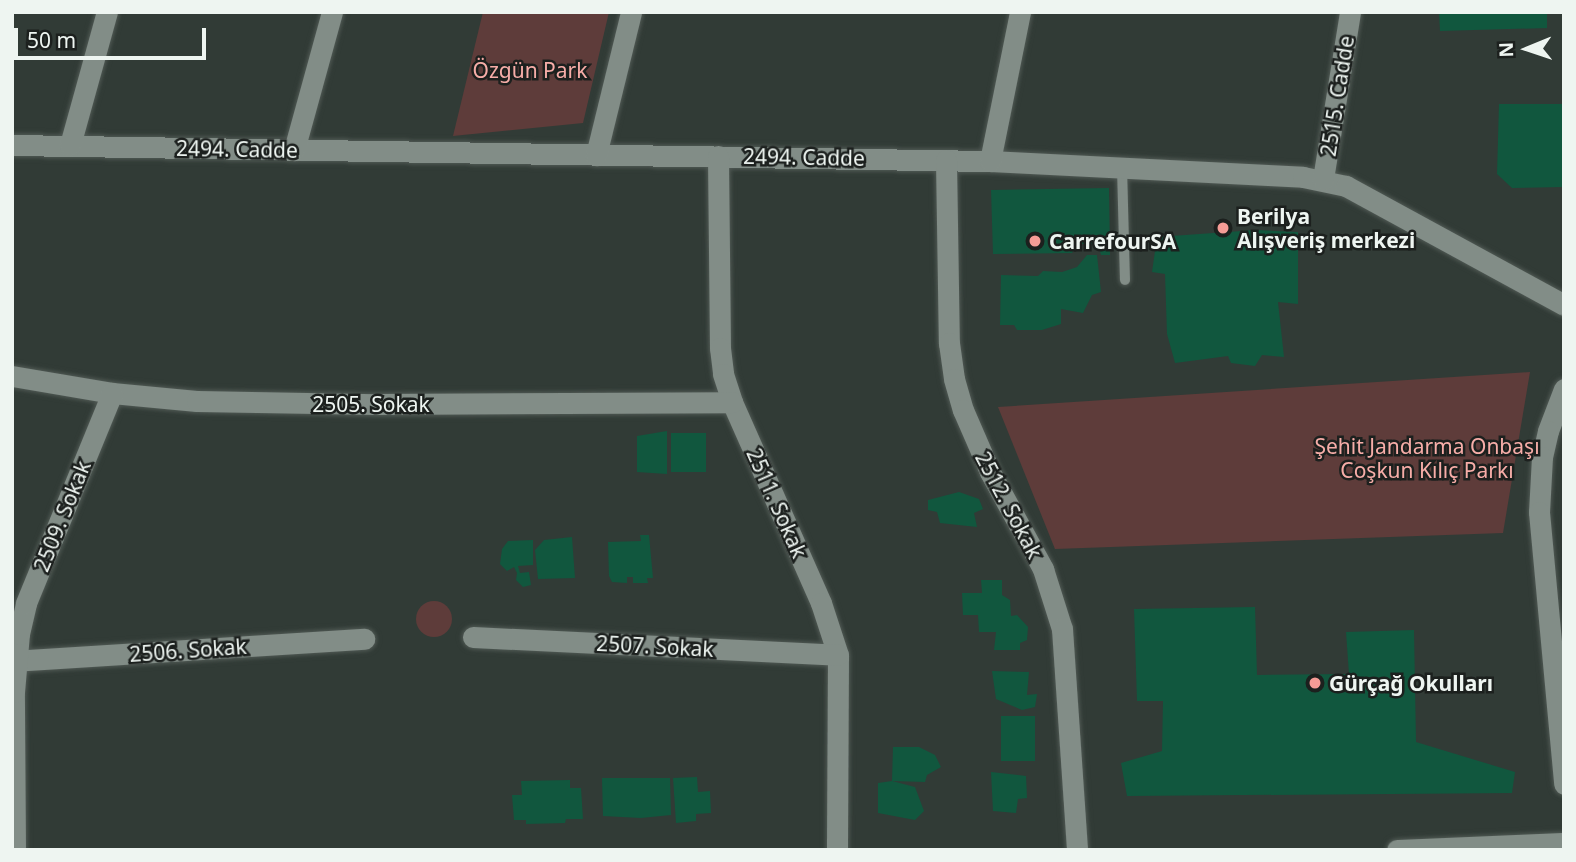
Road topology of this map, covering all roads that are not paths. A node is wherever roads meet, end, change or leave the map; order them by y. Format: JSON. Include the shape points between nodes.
{"nodes":[{"id":1,"x":107,"y":12,"type":"edge"},
{"id":2,"x":332,"y":12,"type":"edge"},
{"id":3,"x":631,"y":12,"type":"edge"},
{"id":4,"x":1020,"y":12,"type":"edge"},
{"id":5,"x":1350,"y":12,"type":"edge"},
{"id":6,"x":12,"y":145,"type":"edge"},
{"id":7,"x":71,"y":145,"type":"junction"},
{"id":8,"x":294,"y":150,"type":"junction"},
{"id":9,"x":596,"y":155,"type":"junction"},
{"id":10,"x":718,"y":156,"type":"junction"},
{"id":11,"x":946,"y":160,"type":"junction"},
{"id":12,"x":990,"y":161,"type":"junction"},
{"id":13,"x":1122,"y":167,"type":"junction"},
{"id":14,"x":1323,"y":179,"type":"junction"},
{"id":15,"x":1125,"y":280,"type":"dead end"},
{"id":16,"x":1564,"y":306,"type":"edge"},
{"id":17,"x":12,"y":376,"type":"edge"},
{"id":18,"x":1564,"y":389,"type":"edge"},
{"id":19,"x":112,"y":393,"type":"junction"},
{"id":20,"x":732,"y":402,"type":"junction"},
{"id":21,"x":473,"y":637,"type":"dead end"},
{"id":22,"x":364,"y":639,"type":"dead end"},
{"id":23,"x":838,"y":655,"type":"junction"},
{"id":24,"x":14,"y":661,"type":"edge"},
{"id":25,"x":1564,"y":784,"type":"edge"},
{"id":26,"x":1564,"y":843,"type":"edge"},
{"id":27,"x":15,"y":850,"type":"edge"},
{"id":28,"x":837,"y":850,"type":"edge"},
{"id":29,"x":1077,"y":850,"type":"edge"},
{"id":30,"x":1397,"y":850,"type":"edge"}],
"edges":[{"from":1,"to":7,"type":"street"},
{"from":2,"to":8,"type":"street"},
{"from":3,"to":9,"type":"street"},
{"from":4,"to":12,"type":"street"},
{"from":5,"to":14,"type":"street","name":"2515. Cadde"},
{"from":6,"to":7,"type":"street","name":"2494. Cadde"},
{"from":7,"to":8,"type":"street","name":"2494. Cadde"},
{"from":8,"to":9,"type":"street","name":"2494. Cadde"},
{"from":9,"to":10,"type":"street","name":"2494. Cadde"},
{"from":10,"to":11,"type":"street","name":"2494. Cadde"},
{"from":10,"to":20,"type":"street","name":"2511. Sokak","via":[[720,348]]},
{"from":11,"to":12,"type":"street","name":"2494. Cadde"},
{"from":11,"to":29,"type":"street","name":"2512. Sokak","via":[[949,343],[954,379],[990,472],[1043,569],[1062,629]]},
{"from":12,"to":13,"type":"street","name":"2494. Cadde"},
{"from":13,"to":14,"type":"street","name":"2494. Cadde"},
{"from":13,"to":15,"type":"lane"},
{"from":14,"to":16,"type":"street","name":"2494. Cadde","via":[[1366,196]]},
{"from":17,"to":19,"type":"street","name":"2505. Sokak"},
{"from":18,"to":25,"type":"street","via":[[1542,457],[1539,502]]},
{"from":19,"to":20,"type":"street","name":"2505. Sokak","via":[[197,401],[362,404]]},
{"from":19,"to":24,"type":"street","name":"2509. Sokak","via":[[26,603]]},
{"from":20,"to":23,"type":"street","name":"2511. Sokak","via":[[821,603]]},
{"from":21,"to":23,"type":"street","name":"2507. Sokak"},
{"from":22,"to":24,"type":"street","name":"2506. Sokak"},
{"from":23,"to":28,"type":"street","name":"2511. Sokak"},
{"from":24,"to":27,"type":"street","name":"2509. Sokak"},
{"from":26,"to":30,"type":"street"}]}
